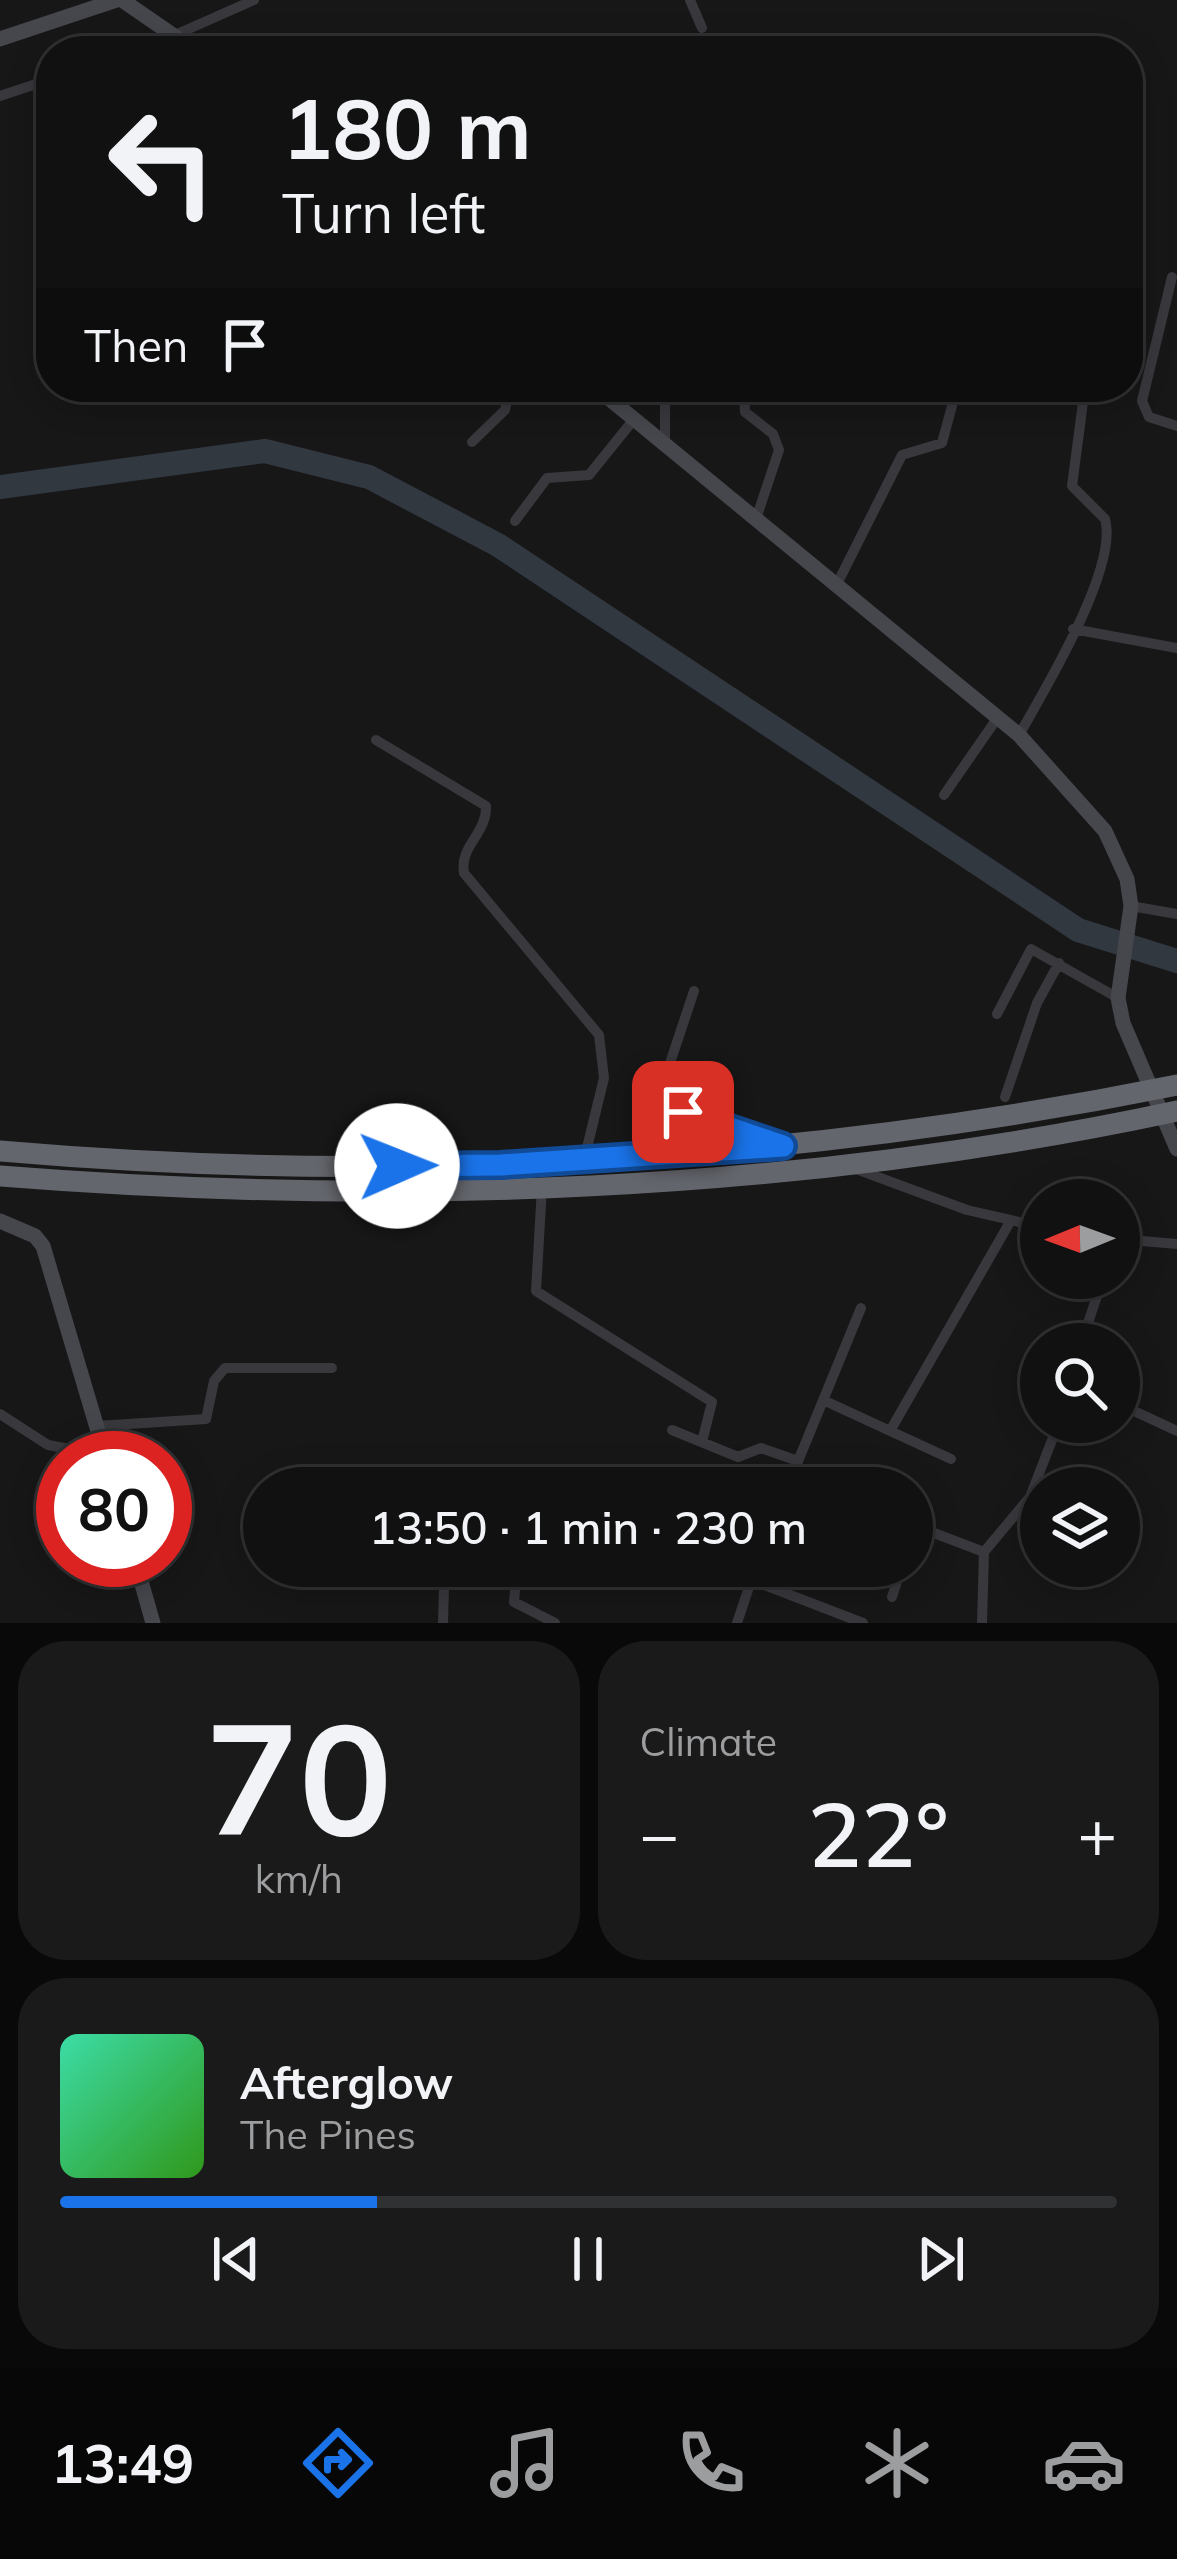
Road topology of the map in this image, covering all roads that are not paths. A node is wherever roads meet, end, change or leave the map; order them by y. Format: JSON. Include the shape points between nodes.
{"nodes":[{"id":1,"x":120,"y":0,"type":"edge"},
{"id":2,"x":254,"y":0,"type":"edge"},
{"id":3,"x":690,"y":0,"type":"edge"},
{"id":4,"x":702,"y":28,"type":"dead end"},
{"id":5,"x":180,"y":36,"type":"joint"},
{"id":6,"x":0,"y":39,"type":"edge"},
{"id":7,"x":36,"y":84,"type":"edge"},
{"id":8,"x":0,"y":96,"type":"edge"},
{"id":9,"x":1172,"y":278,"type":"dead end"},
{"id":10,"x":1143,"y":397,"type":"edge"},
{"id":11,"x":507,"y":402,"type":"edge"},
{"id":12,"x":614,"y":402,"type":"edge"},
{"id":13,"x":665,"y":402,"type":"edge"},
{"id":14,"x":745,"y":402,"type":"edge"},
{"id":15,"x":953,"y":402,"type":"edge"},
{"id":16,"x":1083,"y":402,"type":"edge"},
{"id":17,"x":1142,"y":402,"type":"edge"},
{"id":18,"x":635,"y":418,"type":"junction"},
{"id":19,"x":1177,"y":427,"type":"edge"},
{"id":20,"x":664,"y":440,"type":"junction"},
{"id":21,"x":472,"y":442,"type":"dead end"},
{"id":22,"x":757,"y":516,"type":"junction"},
{"id":23,"x":515,"y":520,"type":"dead end"},
{"id":24,"x":838,"y":582,"type":"junction"},
{"id":25,"x":1073,"y":628,"type":"junction"},
{"id":26,"x":1177,"y":648,"type":"edge"},
{"id":27,"x":998,"y":717,"type":"junction"},
{"id":28,"x":1018,"y":735,"type":"junction"},
{"id":29,"x":376,"y":740,"type":"dead end"},
{"id":30,"x":944,"y":796,"type":"dead end"},
{"id":31,"x":1130,"y":912,"type":"junction"},
{"id":32,"x":1177,"y":914,"type":"edge"},
{"id":33,"x":1059,"y":963,"type":"junction"},
{"id":34,"x":1119,"y":990,"type":"junction"},
{"id":35,"x":694,"y":991,"type":"dead end"},
{"id":36,"x":998,"y":1014,"type":"dead end"},
{"id":37,"x":1177,"y":1085,"type":"edge"},
{"id":38,"x":1149,"y":1091,"type":"junction"},
{"id":39,"x":1005,"y":1097,"type":"dead end"},
{"id":40,"x":1168,"y":1113,"type":"edge"},
{"id":41,"x":783,"y":1146,"type":"junction"},
{"id":42,"x":1177,"y":1149,"type":"edge"},
{"id":43,"x":0,"y":1151,"type":"edge"},
{"id":44,"x":584,"y":1160,"type":"junction"},
{"id":45,"x":841,"y":1164,"type":"junction"},
{"id":46,"x":0,"y":1176,"type":"edge"},
{"id":47,"x":542,"y":1187,"type":"junction"},
{"id":48,"x":0,"y":1221,"type":"edge"},
{"id":49,"x":1010,"y":1222,"type":"junction"},
{"id":50,"x":1020,"y":1224,"type":"edge"},
{"id":51,"x":1140,"y":1241,"type":"edge"},
{"id":52,"x":1177,"y":1244,"type":"edge"},
{"id":53,"x":862,"y":1308,"type":"dead end"},
{"id":54,"x":332,"y":1368,"type":"dead end"},
{"id":55,"x":823,"y":1400,"type":"junction"},
{"id":56,"x":0,"y":1414,"type":"edge"},
{"id":57,"x":1140,"y":1415,"type":"edge"},
{"id":58,"x":98,"y":1426,"type":"junction"},
{"id":59,"x":672,"y":1430,"type":"dead end"},
{"id":60,"x":99,"y":1431,"type":"edge"},
{"id":61,"x":890,"y":1431,"type":"junction"},
{"id":62,"x":1177,"y":1432,"type":"edge"},
{"id":63,"x":36,"y":1436,"type":"edge"},
{"id":64,"x":704,"y":1438,"type":"junction"},
{"id":65,"x":1051,"y":1443,"type":"edge"},
{"id":66,"x":951,"y":1459,"type":"dead end"},
{"id":67,"x":798,"y":1461,"type":"junction"},
{"id":68,"x":796,"y":1467,"type":"edge"},
{"id":69,"x":933,"y":1533,"type":"edge"},
{"id":70,"x":984,"y":1552,"type":"junction"},
{"id":71,"x":143,"y":1587,"type":"edge"},
{"id":72,"x":515,"y":1587,"type":"edge"},
{"id":73,"x":749,"y":1587,"type":"edge"},
{"id":74,"x":765,"y":1587,"type":"edge"},
{"id":75,"x":895,"y":1587,"type":"edge"},
{"id":76,"x":444,"y":1588,"type":"dead end"},
{"id":77,"x":892,"y":1597,"type":"dead end"},
{"id":78,"x":823,"y":1616,"type":"edge"},
{"id":79,"x":153,"y":1623,"type":"edge"},
{"id":80,"x":443,"y":1623,"type":"edge"},
{"id":81,"x":555,"y":1623,"type":"edge"},
{"id":82,"x":737,"y":1623,"type":"edge"},
{"id":83,"x":863,"y":1623,"type":"edge"},
{"id":84,"x":982,"y":1623,"type":"edge"}],
"edges":[{"from":1,"to":5,"type":"street"},
{"from":1,"to":6,"type":"street"},
{"from":2,"to":5,"type":"street"},
{"from":3,"to":4,"type":"street"},
{"from":7,"to":8,"type":"street"},
{"from":9,"to":10,"type":"street"},
{"from":11,"to":21,"type":"street"},
{"from":12,"to":18,"type":"street"},
{"from":13,"to":20,"type":"street"},
{"from":14,"to":22,"type":"street","via":[[745,412],[778,443]]},
{"from":15,"to":24,"type":"street","via":[[942,443],[902,455]]},
{"from":16,"to":25,"type":"street","via":[[1072,486],[1108,529]]},
{"from":17,"to":19,"type":"street","via":[[1149,417]]},
{"from":18,"to":20,"type":"street"},
{"from":18,"to":23,"type":"street","via":[[601,466],[589,475],[547,478]]},
{"from":20,"to":22,"type":"street"},
{"from":22,"to":24,"type":"street"},
{"from":24,"to":27,"type":"street"},
{"from":25,"to":26,"type":"street"},
{"from":25,"to":28,"type":"street"},
{"from":27,"to":28,"type":"street"},
{"from":27,"to":30,"type":"street"},
{"from":28,"to":31,"type":"street","via":[[1105,832],[1123,867]]},
{"from":29,"to":44,"type":"street","via":[[486,806],[464,852],[464,873],[599,1035],[604,1078]]},
{"from":31,"to":32,"type":"street"},
{"from":31,"to":34,"type":"street"},
{"from":33,"to":34,"type":"street"},
{"from":33,"to":36,"type":"street","via":[[1031,949]]},
{"from":33,"to":39,"type":"street"},
{"from":34,"to":38,"type":"street"},
{"from":35,"to":41,"type":"street","via":[[666,1096],[683,1112]]},
{"from":37,"to":38,"type":"highway"},
{"from":38,"to":40,"type":"street"},
{"from":38,"to":41,"type":"highway"},
{"from":40,"to":42,"type":"street"},
{"from":40,"to":45,"type":"highway"},
{"from":41,"to":44,"type":"highway"},
{"from":43,"to":44,"type":"highway","via":[[266,1166]]},
{"from":45,"to":47,"type":"highway"},
{"from":45,"to":49,"type":"street"},
{"from":46,"to":47,"type":"highway","via":[[175,1186]]},
{"from":47,"to":64,"type":"street","via":[[535,1283],[542,1299],[707,1399],[713,1411]]},
{"from":48,"to":58,"type":"street","via":[[43,1246]]},
{"from":49,"to":50,"type":"street"},
{"from":49,"to":61,"type":"street"},
{"from":51,"to":52,"type":"street"},
{"from":53,"to":55,"type":"street"},
{"from":54,"to":58,"type":"street","via":[[225,1368],[206,1419]]},
{"from":55,"to":61,"type":"street"},
{"from":55,"to":67,"type":"street"},
{"from":56,"to":63,"type":"street"},
{"from":57,"to":62,"type":"street"},
{"from":58,"to":60,"type":"street"},
{"from":59,"to":64,"type":"street"},
{"from":61,"to":66,"type":"street"},
{"from":64,"to":67,"type":"street","via":[[738,1457],[761,1448]]},
{"from":65,"to":70,"type":"street","via":[[1030,1497]]},
{"from":67,"to":68,"type":"street"},
{"from":69,"to":70,"type":"street"},
{"from":70,"to":84,"type":"street"},
{"from":71,"to":79,"type":"street"},
{"from":72,"to":81,"type":"street","via":[[514,1602]]},
{"from":73,"to":82,"type":"street"},
{"from":74,"to":78,"type":"street"},
{"from":75,"to":77,"type":"street"},
{"from":76,"to":80,"type":"street"},
{"from":78,"to":83,"type":"street"}]}
